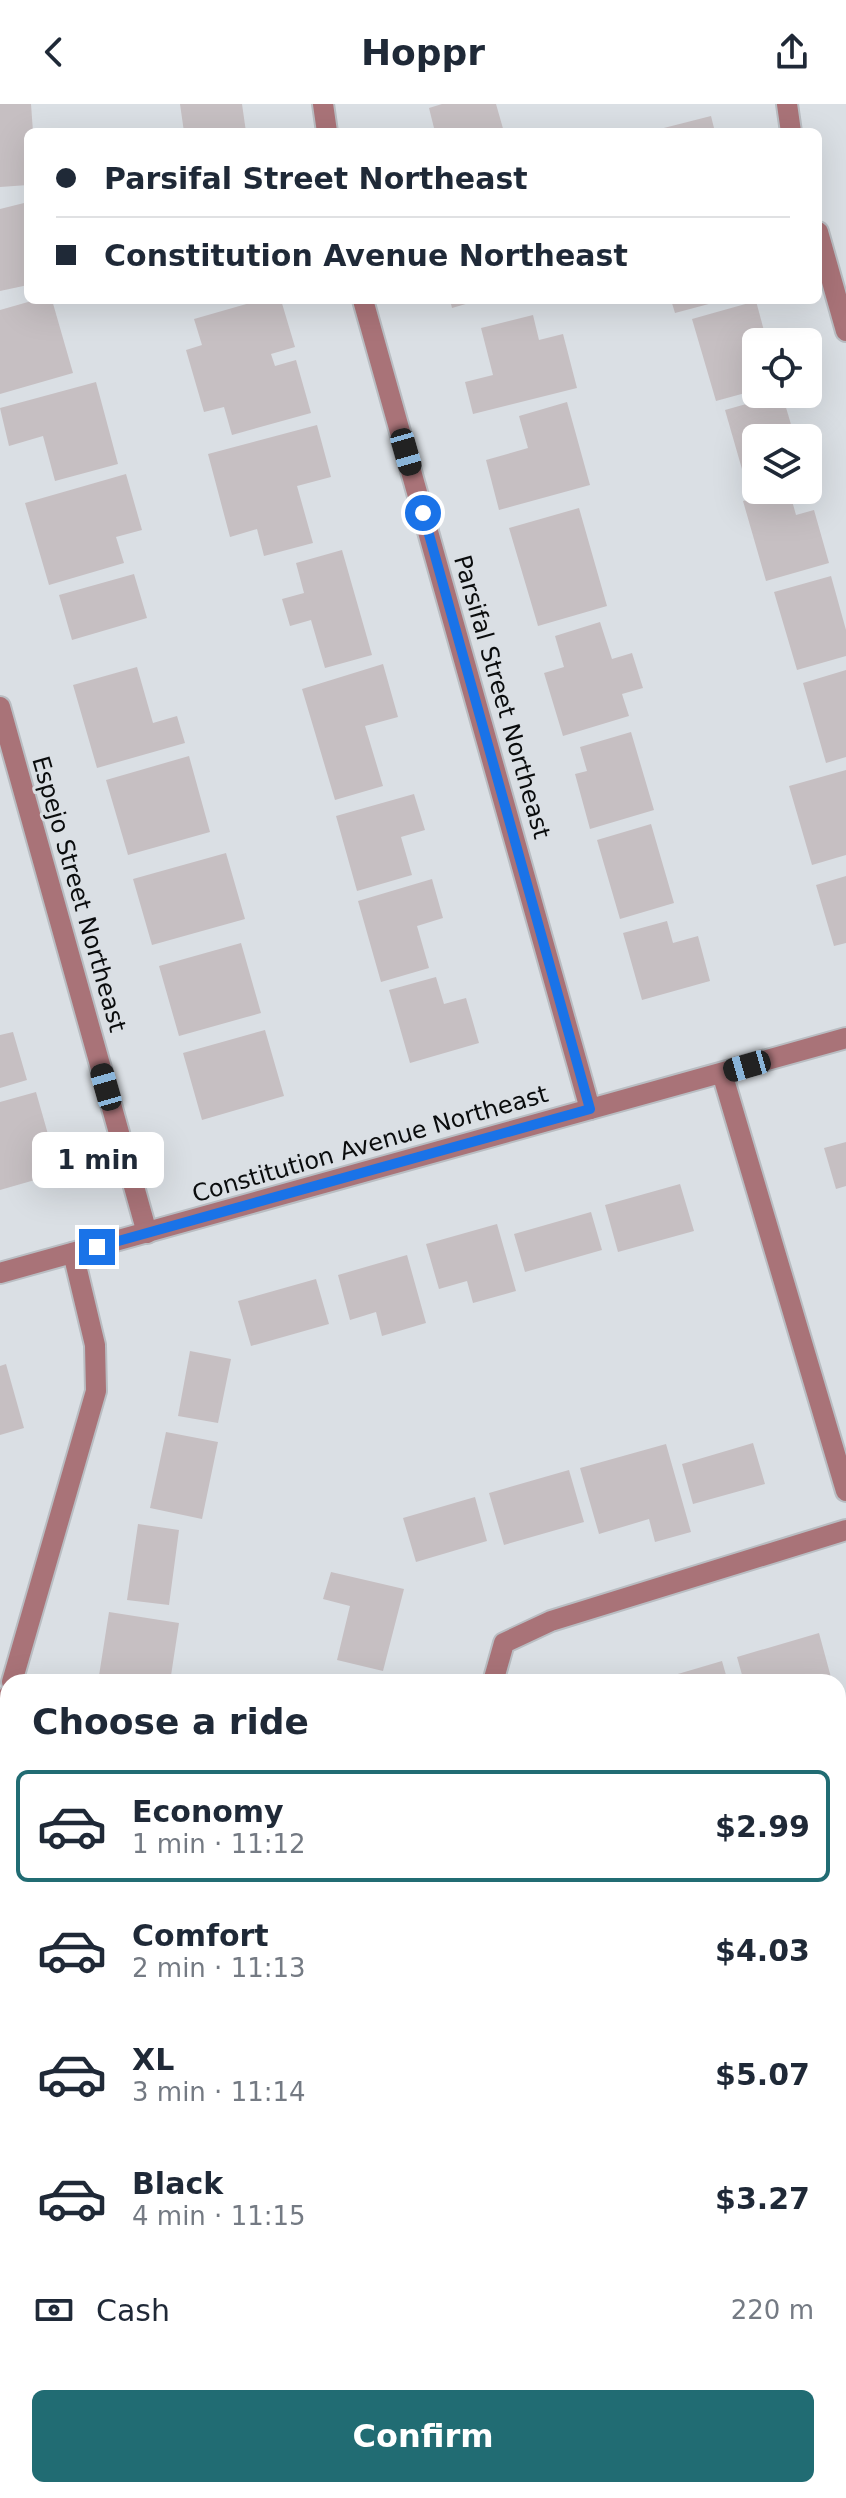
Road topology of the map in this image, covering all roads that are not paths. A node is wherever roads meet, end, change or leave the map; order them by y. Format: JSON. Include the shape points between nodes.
{"nodes":[{"id":1,"x":323,"y":104,"type":"edge"},
{"id":2,"x":787,"y":104,"type":"edge"},
{"id":3,"x":326,"y":128,"type":"edge"},
{"id":4,"x":790,"y":128,"type":"edge"},
{"id":5,"x":822,"y":246,"type":"edge"},
{"id":6,"x":364,"y":304,"type":"edge"},
{"id":7,"x":846,"y":331,"type":"edge"},
{"id":8,"x":0,"y":707,"type":"edge"},
{"id":9,"x":846,"y":1038,"type":"edge"},
{"id":10,"x":722,"y":1073,"type":"junction"},
{"id":11,"x":590,"y":1109,"type":"junction"},
{"id":12,"x":147,"y":1233,"type":"junction"},
{"id":13,"x":73,"y":1253,"type":"junction"},
{"id":14,"x":0,"y":1273,"type":"edge"},
{"id":15,"x":844,"y":1479,"type":"edge"},
{"id":16,"x":846,"y":1530,"type":"edge"},
{"id":17,"x":14,"y":1674,"type":"edge"},
{"id":18,"x":495,"y":1674,"type":"edge"}],
"edges":[{"from":1,"to":3,"type":"street"},
{"from":2,"to":4,"type":"street"},
{"from":5,"to":7,"type":"street"},
{"from":6,"to":11,"type":"street","name":"Parsifal Street Northeast"},
{"from":8,"to":12,"type":"street","name":"Espejo Street Northeast"},
{"from":9,"to":10,"type":"street","name":"Constitution Avenue Northeast"},
{"from":10,"to":11,"type":"street","name":"Constitution Avenue Northeast"},
{"from":10,"to":15,"type":"street"},
{"from":11,"to":12,"type":"street","name":"Constitution Avenue Northeast"},
{"from":12,"to":13,"type":"street","name":"Constitution Avenue Northeast"},
{"from":13,"to":14,"type":"street","name":"Constitution Avenue Northeast"},
{"from":13,"to":17,"type":"street","via":[[95,1345],[96,1391]]},
{"from":16,"to":18,"type":"street","via":[[551,1621],[504,1643]]}]}
